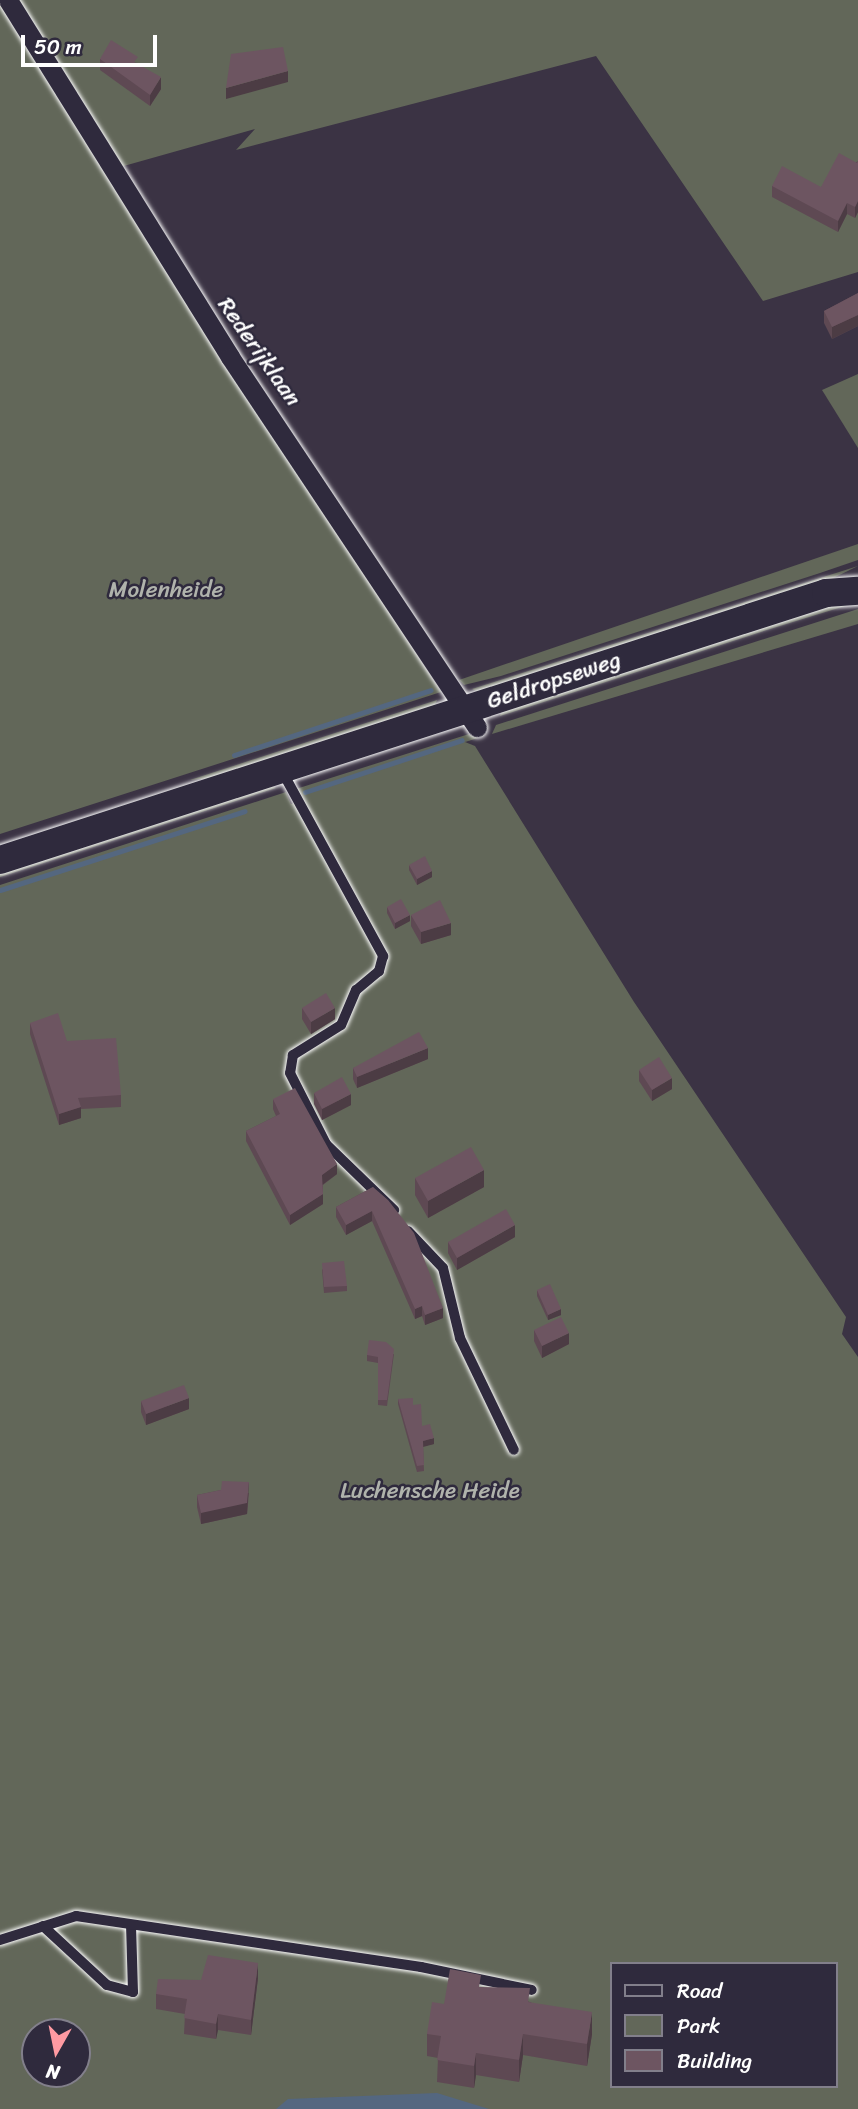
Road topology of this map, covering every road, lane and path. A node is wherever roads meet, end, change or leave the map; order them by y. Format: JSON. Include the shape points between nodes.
{"nodes":[{"id":1,"x":8,"y":0,"type":"edge"},
{"id":2,"x":858,"y":574,"type":"edge"},
{"id":3,"x":858,"y":591,"type":"edge"},
{"id":4,"x":826,"y":593,"type":"junction"},
{"id":5,"x":471,"y":718,"type":"junction"},
{"id":6,"x":281,"y":769,"type":"junction"},
{"id":7,"x":0,"y":860,"type":"edge"},
{"id":8,"x":514,"y":1450,"type":"dead end"},
{"id":9,"x":131,"y":1925,"type":"junction"},
{"id":10,"x":43,"y":1926,"type":"junction"},
{"id":11,"x":0,"y":1940,"type":"edge"},
{"id":12,"x":532,"y":1990,"type":"edge"}],
"edges":[{"from":1,"to":5,"type":"street","name":"Rederijklaan","via":[[207,322]]},
{"from":2,"to":4,"type":"main road","name":"Geldropseweg"},
{"from":3,"to":4,"type":"main road","name":"Geldropseweg"},
{"from":4,"to":5,"type":"main road","name":"Geldropseweg"},
{"from":5,"to":6,"type":"main road","name":"Geldropseweg"},
{"from":6,"to":7,"type":"main road","name":"Geldropseweg"},
{"from":6,"to":8,"type":"lane","via":[[383,956],[379,971],[356,990],[341,1025],[288,1063],[326,1144],[383,1193],[443,1268],[460,1338]]},
{"from":9,"to":10,"type":"lane","via":[[76,1916]]},
{"from":9,"to":10,"type":"lane","via":[[133,1992],[107,1985]]},
{"from":9,"to":12,"type":"lane","via":[[421,1967]]},
{"from":10,"to":11,"type":"lane"}]}
